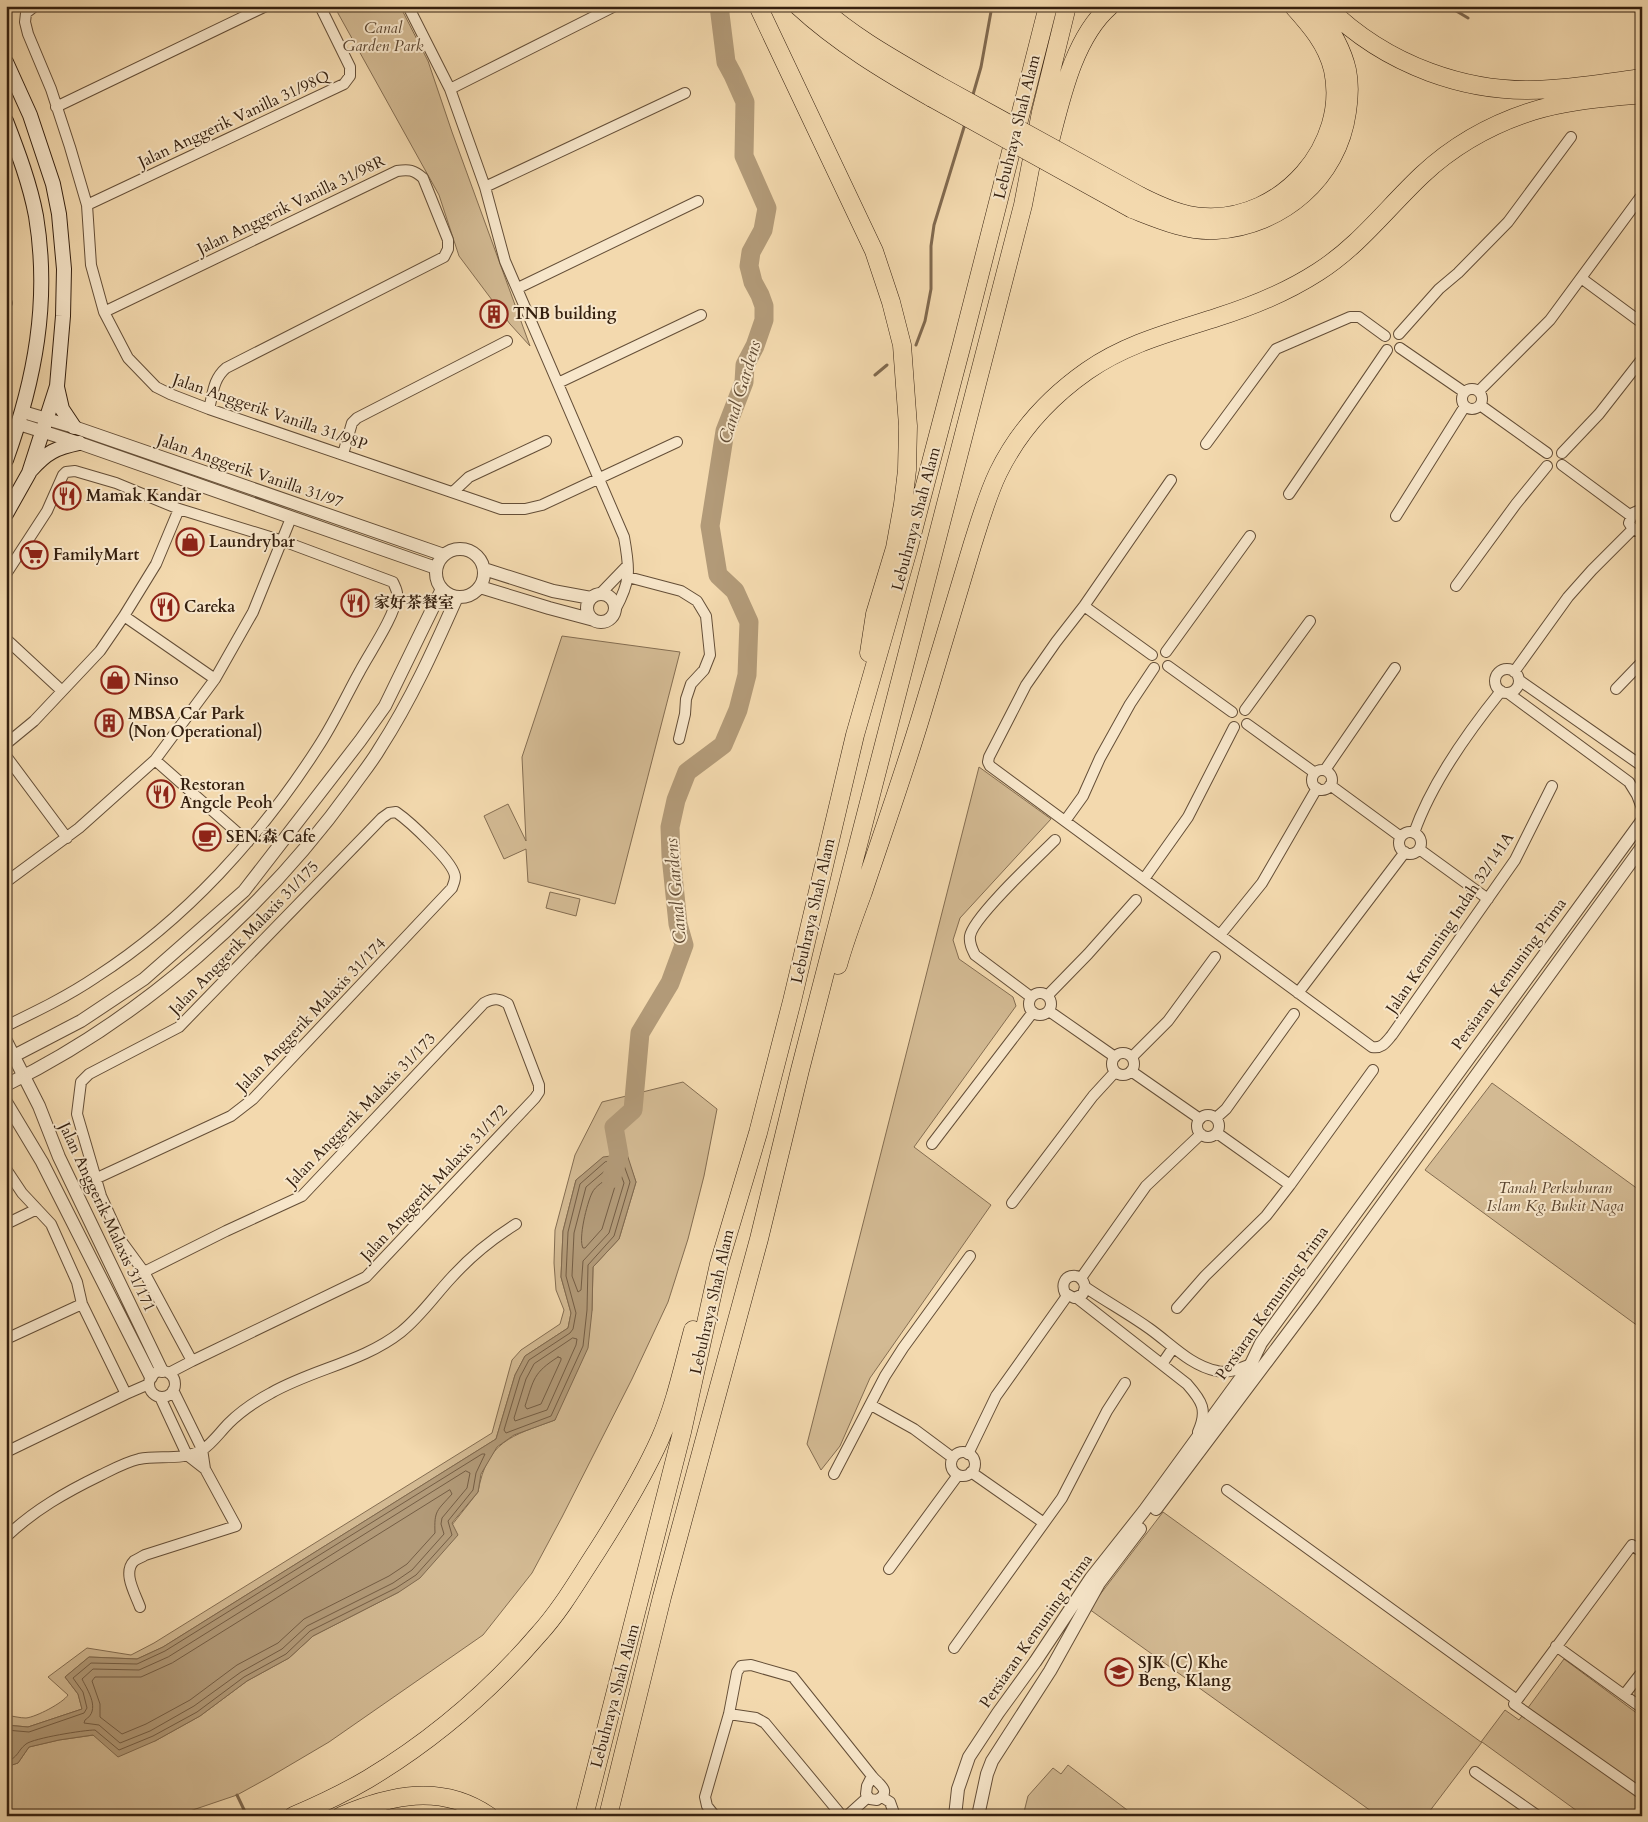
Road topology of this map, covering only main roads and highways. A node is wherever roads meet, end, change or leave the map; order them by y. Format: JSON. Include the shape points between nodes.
{"nodes":[{"id":1,"x":758,"y":6,"type":"edge"},
{"id":2,"x":798,"y":6,"type":"edge"},
{"id":3,"x":819,"y":6,"type":"edge"},
{"id":4,"x":1048,"y":6,"type":"edge"},
{"id":5,"x":1067,"y":6,"type":"edge"},
{"id":6,"x":1110,"y":6,"type":"edge"},
{"id":7,"x":1293,"y":6,"type":"edge"},
{"id":8,"x":1314,"y":6,"type":"edge"},
{"id":9,"x":1326,"y":6,"type":"edge"},
{"id":10,"x":6,"y":62,"type":"edge"},
{"id":11,"x":1642,"y":78,"type":"edge"},
{"id":12,"x":935,"y":91,"type":"junction"},
{"id":13,"x":1642,"y":94,"type":"edge"},
{"id":14,"x":6,"y":121,"type":"edge"},
{"id":15,"x":1136,"y":203,"type":"junction"},
{"id":16,"x":1023,"y":205,"type":"junction"},
{"id":17,"x":57,"y":386,"type":"junction"},
{"id":18,"x":74,"y":427,"type":"road end"},
{"id":19,"x":79,"y":443,"type":"road end"},
{"id":20,"x":6,"y":460,"type":"edge"},
{"id":21,"x":29,"y":473,"type":"junction"},
{"id":22,"x":6,"y":514,"type":"edge"},
{"id":23,"x":855,"y":735,"type":"junction"},
{"id":24,"x":800,"y":1070,"type":"junction"},
{"id":25,"x":719,"y":1264,"type":"junction"},
{"id":26,"x":293,"y":1816,"type":"edge"},
{"id":27,"x":341,"y":1816,"type":"edge"},
{"id":28,"x":489,"y":1816,"type":"edge"},
{"id":29,"x":584,"y":1816,"type":"edge"},
{"id":30,"x":608,"y":1816,"type":"edge"}],
"edges":[{"from":1,"to":23,"type":"highway","via":[[874,251],[902,345],[908,426],[903,504],[895,548],[875,614]]},
{"from":2,"to":12,"type":"highway","via":[[844,44],[883,70]]},
{"from":3,"to":12,"type":"highway"},
{"from":4,"to":23,"type":"highway","name":"Lebuhraya Shah Alam","via":[[908,550]]},
{"from":5,"to":16,"type":"highway","name":"Lebuhraya Shah Alam","via":[[1041,112]]},
{"from":6,"to":16,"type":"highway","via":[[1090,28],[1073,60],[1042,170]]},
{"from":7,"to":15,"type":"highway","via":[[1318,35],[1334,76],[1333,113],[1324,142],[1309,168],[1266,204],[1224,216],[1205,217]]},
{"from":8,"to":15,"type":"highway","via":[[1340,51],[1347,71],[1349,98],[1341,139],[1324,171],[1307,192],[1292,204],[1260,220],[1215,230],[1186,228],[1157,219]]},
{"from":9,"to":11,"type":"highway","via":[[1342,22],[1382,50],[1408,64],[1461,81],[1498,88],[1551,89]]},
{"from":10,"to":17,"type":"main road","via":[[44,155],[59,214],[64,316]]},
{"from":12,"to":15,"type":"highway","bridge":true},
{"from":13,"to":24,"type":"highway","via":[[1557,105],[1494,126],[1435,163],[1356,244],[1316,274],[1262,301],[1141,341],[1112,355],[1069,384],[1037,414],[1010,451],[986,503],[914,741],[821,1025]]},
{"from":14,"to":20,"type":"main road","via":[[36,216],[42,298],[34,368]]},
{"from":16,"to":24,"type":"highway","name":"Lebuhraya Shah Alam"},
{"from":17,"to":18,"type":"main road","via":[[62,409]]},
{"from":17,"to":21,"type":"main road"},
{"from":19,"to":21,"type":"main road","via":[[53,450]]},
{"from":21,"to":22,"type":"main road"},
{"from":23,"to":25,"type":"highway","name":"Lebuhraya Shah Alam","via":[[792,1001],[758,1133]]},
{"from":24,"to":30,"type":"highway","name":"Lebuhraya Shah Alam"},
{"from":25,"to":26,"type":"highway","via":[[694,1325],[660,1438],[628,1502],[574,1588],[539,1635],[492,1684],[428,1739],[347,1791]]},
{"from":25,"to":29,"type":"highway","name":"Lebuhraya Shah Alam","via":[[682,1432]]},
{"from":27,"to":28,"type":"highway","via":[[360,1807],[415,1795],[459,1800]]}]}
